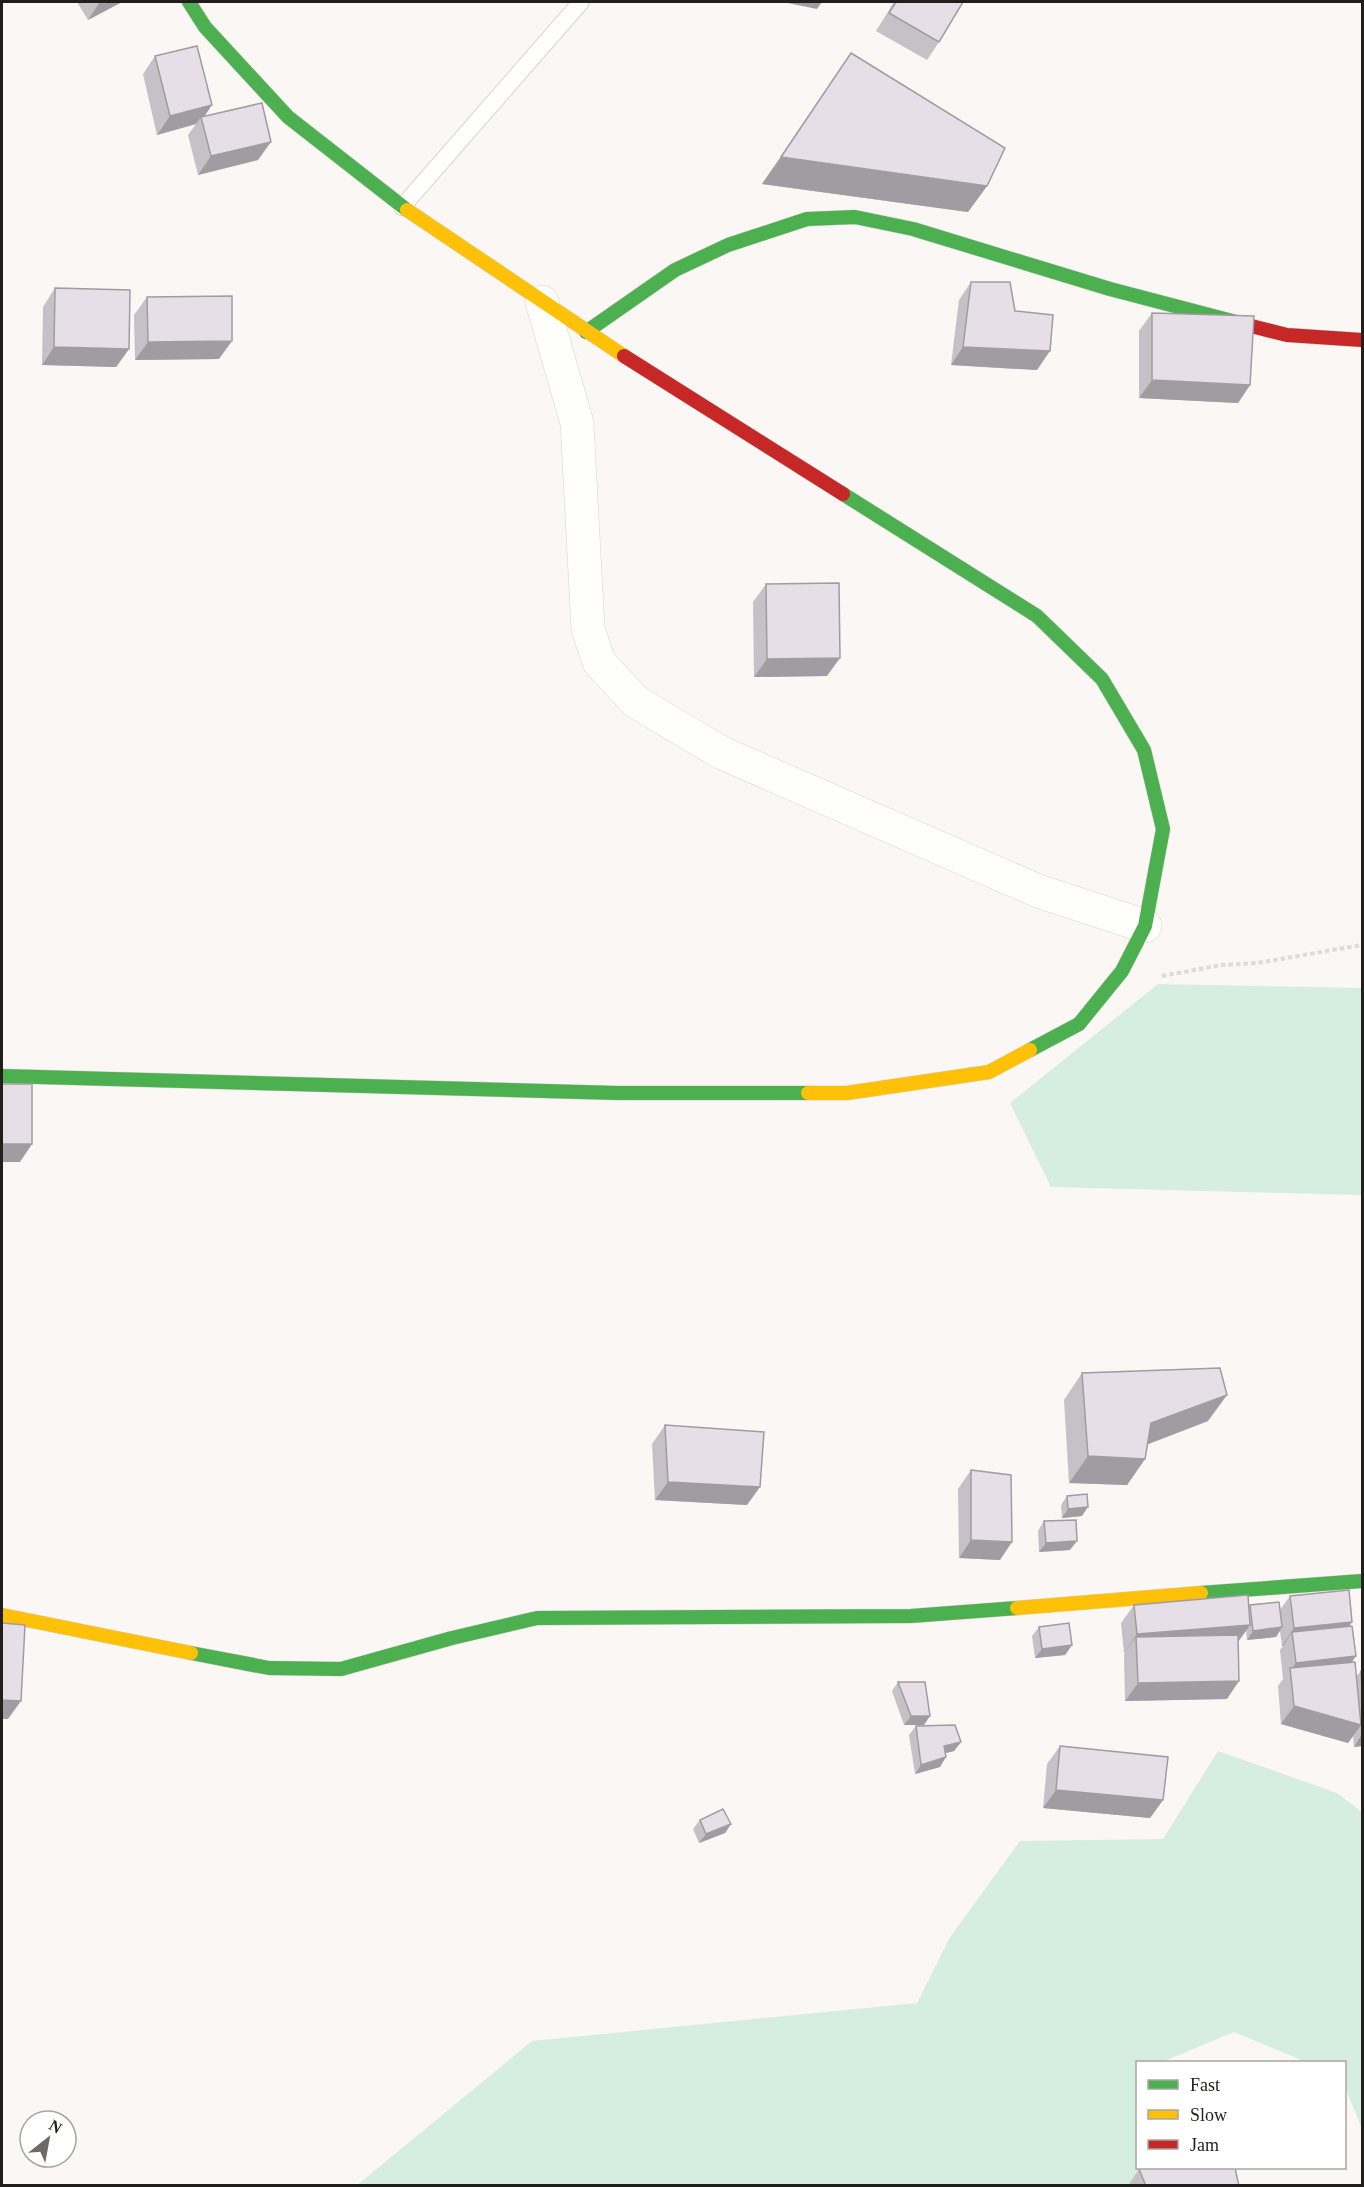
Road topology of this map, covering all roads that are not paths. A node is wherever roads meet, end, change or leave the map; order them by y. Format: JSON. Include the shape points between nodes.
{"nodes":[{"id":1,"x":189,"y":2,"type":"edge"},
{"id":2,"x":581,"y":2,"type":"edge"},
{"id":3,"x":402,"y":207,"type":"junction"},
{"id":4,"x":542,"y":302,"type":"junction"},
{"id":5,"x":586,"y":332,"type":"junction"},
{"id":6,"x":1362,"y":340,"type":"edge"},
{"id":7,"x":1145,"y":926,"type":"junction"},
{"id":8,"x":2,"y":1076,"type":"edge"},
{"id":9,"x":1362,"y":1581,"type":"edge"},
{"id":10,"x":2,"y":1615,"type":"edge"}],
"edges":[{"from":1,"to":3,"type":"street","via":[[206,27],[288,117]]},
{"from":2,"to":3,"type":"lane"},
{"from":3,"to":4,"type":"street"},
{"from":4,"to":5,"type":"street"},
{"from":4,"to":7,"type":"street","via":[[577,423],[588,629],[599,662],[636,702],[722,753],[1038,891]]},
{"from":5,"to":6,"type":"street","via":[[675,270],[728,245],[807,219],[855,217],[913,229],[1110,289],[1287,335]]},
{"from":5,"to":7,"type":"street","via":[[1037,616],[1102,679],[1144,750],[1163,829]]},
{"from":7,"to":8,"type":"street","via":[[1122,971],[1080,1024],[989,1072],[847,1093],[618,1093]]},
{"from":9,"to":10,"type":"street","via":[[911,1616],[537,1618],[341,1669],[269,1668]]}]}
